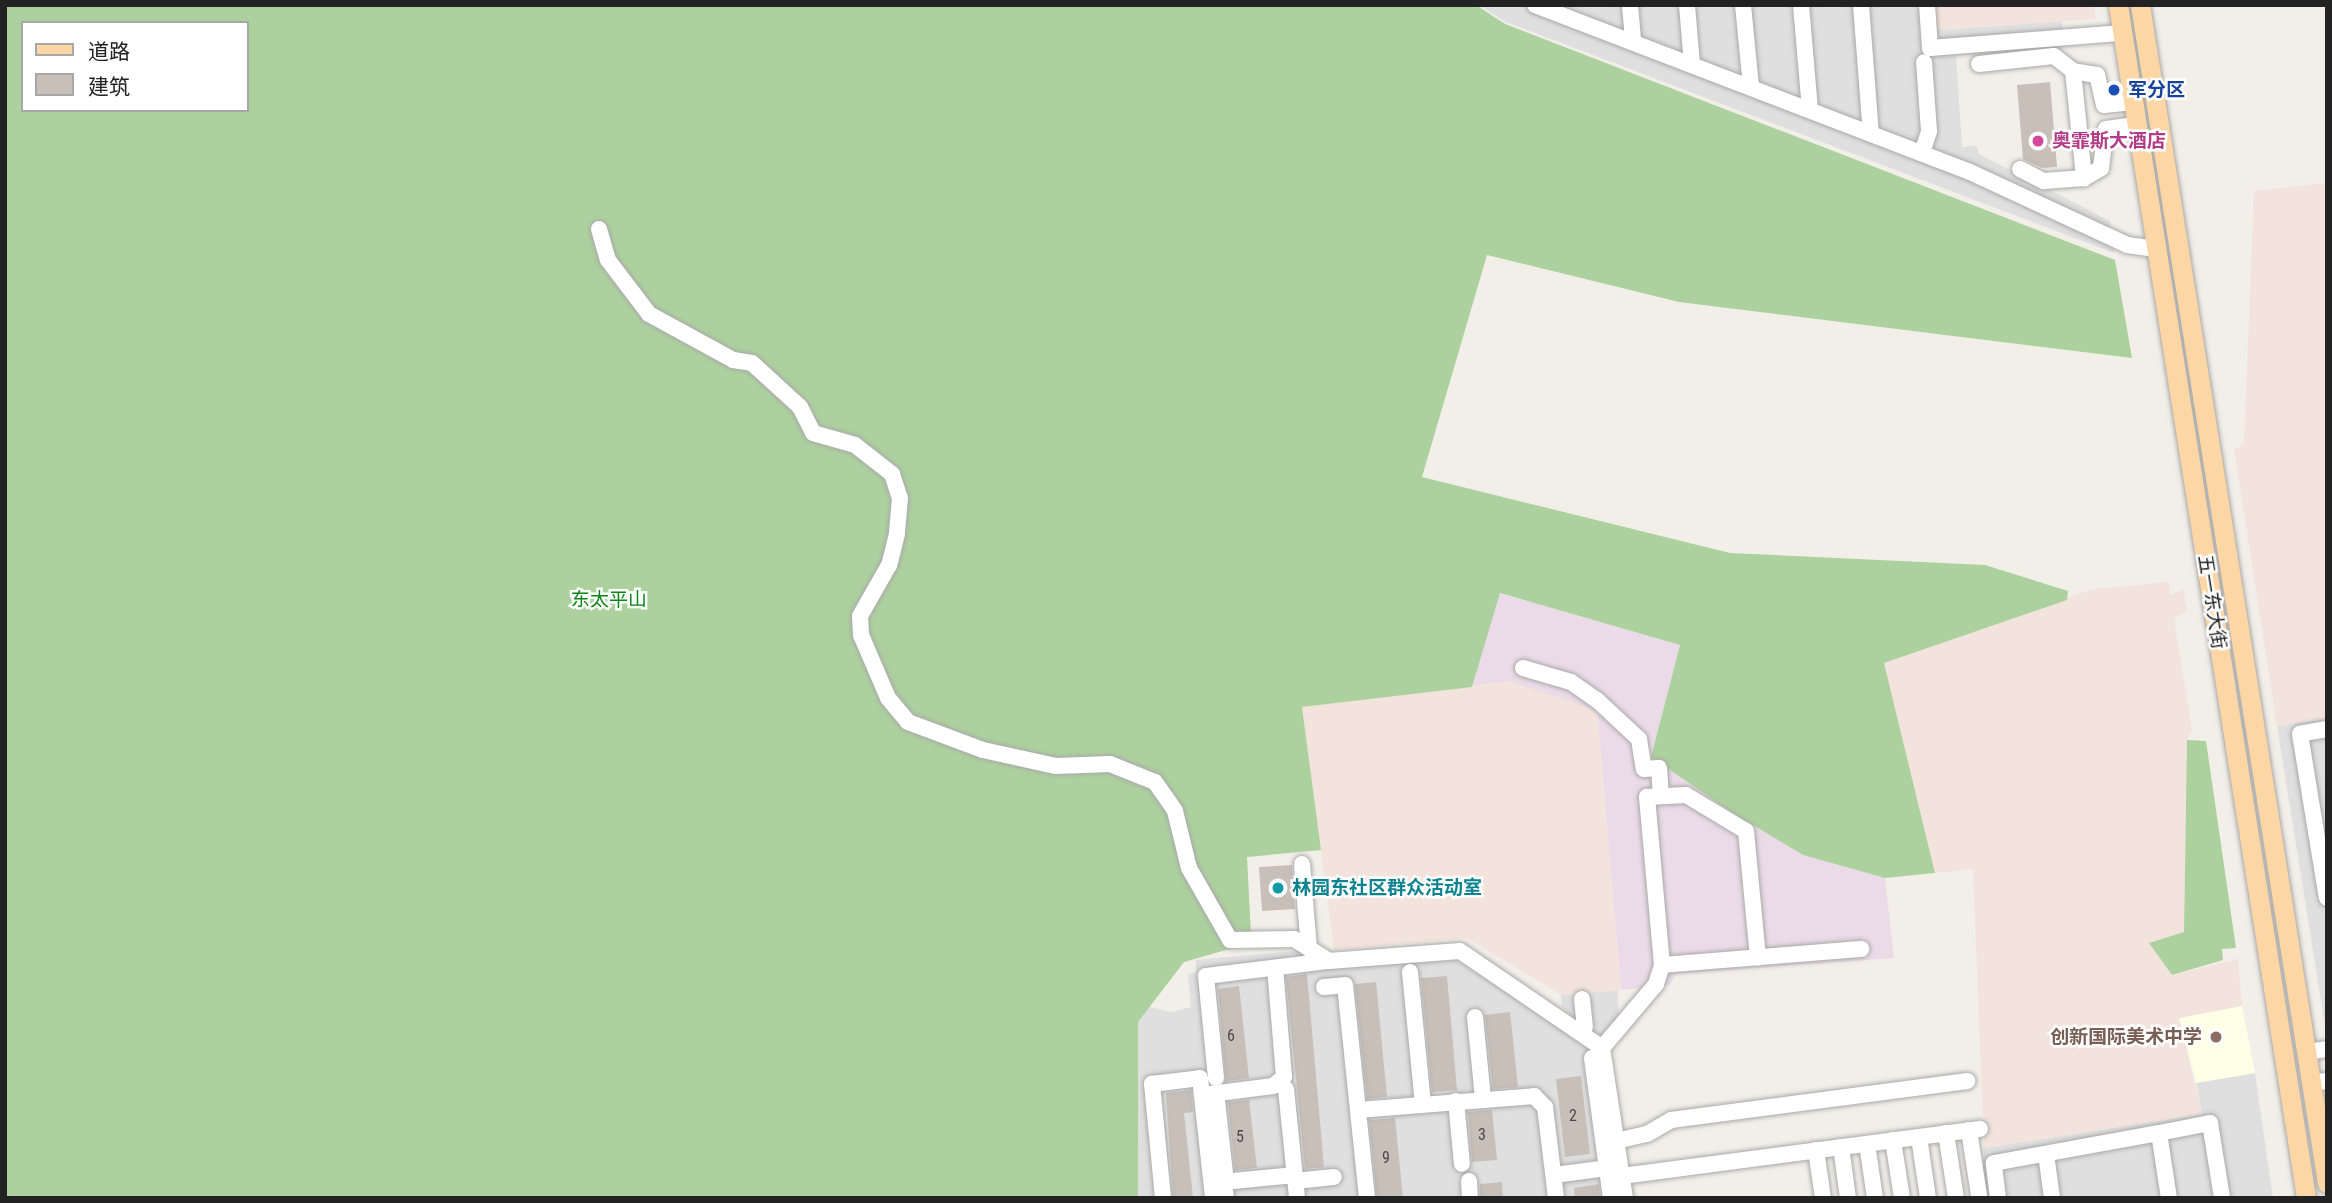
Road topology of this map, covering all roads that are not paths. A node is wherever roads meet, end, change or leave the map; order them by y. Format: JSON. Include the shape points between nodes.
{"nodes":[{"id":1,"x":1535,"y":5,"type":"edge"},
{"id":2,"x":1630,"y":5,"type":"edge"},
{"id":3,"x":1687,"y":5,"type":"edge"},
{"id":4,"x":1743,"y":5,"type":"edge"},
{"id":5,"x":1801,"y":5,"type":"edge"},
{"id":6,"x":1861,"y":5,"type":"edge"},
{"id":7,"x":1927,"y":5,"type":"edge"},
{"id":8,"x":2118,"y":5,"type":"edge"},
{"id":9,"x":2140,"y":5,"type":"edge"},
{"id":10,"x":1569,"y":11,"type":"edge"},
{"id":11,"x":2122,"y":33,"type":"junction"},
{"id":12,"x":1633,"y":42,"type":"junction"},
{"id":13,"x":1924,"y":62,"type":"dead end"},
{"id":14,"x":1979,"y":64,"type":"dead end"},
{"id":15,"x":1692,"y":65,"type":"junction"},
{"id":16,"x":2073,"y":71,"type":"junction"},
{"id":17,"x":1751,"y":87,"type":"junction"},
{"id":18,"x":2133,"y":102,"type":"junction"},
{"id":19,"x":1810,"y":110,"type":"junction"},
{"id":20,"x":2136,"y":125,"type":"junction"},
{"id":21,"x":1871,"y":134,"type":"junction"},
{"id":22,"x":1922,"y":153,"type":"junction"},
{"id":23,"x":2020,"y":169,"type":"dead end"},
{"id":24,"x":2084,"y":177,"type":"junction"},
{"id":25,"x":599,"y":229,"type":"dead end"},
{"id":26,"x":2178,"y":245,"type":"junction"},
{"id":27,"x":2156,"y":249,"type":"junction"},
{"id":28,"x":1522,"y":668,"type":"dead end"},
{"id":29,"x":2327,"y":729,"type":"edge"},
{"id":30,"x":1661,"y":796,"type":"junction"},
{"id":31,"x":1302,"y":864,"type":"dead end"},
{"id":32,"x":2327,"y":898,"type":"edge"},
{"id":33,"x":1309,"y":949,"type":"junction"},
{"id":34,"x":1861,"y":949,"type":"dead end"},
{"id":35,"x":1758,"y":957,"type":"junction"},
{"id":36,"x":1329,"y":961,"type":"junction"},
{"id":37,"x":1662,"y":965,"type":"junction"},
{"id":38,"x":1275,"y":968,"type":"junction"},
{"id":39,"x":1410,"y":972,"type":"dead end"},
{"id":40,"x":1324,"y":987,"type":"dead end"},
{"id":41,"x":1583,"y":1013,"type":"dead end"},
{"id":42,"x":1475,"y":1017,"type":"dead end"},
{"id":43,"x":1566,"y":1023,"type":"junction"},
{"id":44,"x":2327,"y":1049,"type":"edge"},
{"id":45,"x":2306,"y":1052,"type":"junction"},
{"id":46,"x":1597,"y":1053,"type":"junction"},
{"id":47,"x":1216,"y":1078,"type":"dead end"},
{"id":48,"x":1967,"y":1081,"type":"dead end"},
{"id":49,"x":2319,"y":1082,"type":"edge"},
{"id":50,"x":1286,"y":1088,"type":"dead end"},
{"id":51,"x":1202,"y":1095,"type":"junction"},
{"id":52,"x":1483,"y":1098,"type":"junction"},
{"id":53,"x":1217,"y":1101,"type":"dead end"},
{"id":54,"x":1456,"y":1101,"type":"junction"},
{"id":55,"x":1423,"y":1104,"type":"junction"},
{"id":56,"x":1358,"y":1110,"type":"junction"},
{"id":57,"x":1946,"y":1133,"type":"junction"},
{"id":58,"x":2159,"y":1133,"type":"junction"},
{"id":59,"x":1919,"y":1137,"type":"junction"},
{"id":60,"x":1894,"y":1140,"type":"junction"},
{"id":61,"x":1616,"y":1141,"type":"junction"},
{"id":62,"x":1867,"y":1144,"type":"junction"},
{"id":63,"x":1841,"y":1147,"type":"junction"},
{"id":64,"x":1816,"y":1150,"type":"junction"},
{"id":65,"x":2046,"y":1154,"type":"junction"},
{"id":66,"x":1462,"y":1164,"type":"dead end"},
{"id":67,"x":1607,"y":1168,"type":"junction"},
{"id":68,"x":1554,"y":1175,"type":"junction"},
{"id":69,"x":1622,"y":1176,"type":"junction"},
{"id":70,"x":1334,"y":1177,"type":"dead end"},
{"id":71,"x":1295,"y":1178,"type":"junction"},
{"id":72,"x":2327,"y":1183,"type":"edge"},
{"id":73,"x":1220,"y":1190,"type":"edge"},
{"id":74,"x":1979,"y":1195,"type":"dead end"},
{"id":75,"x":1163,"y":1198,"type":"edge"},
{"id":76,"x":1297,"y":1198,"type":"edge"},
{"id":77,"x":1367,"y":1198,"type":"edge"},
{"id":78,"x":1556,"y":1198,"type":"edge"},
{"id":79,"x":1611,"y":1198,"type":"edge"},
{"id":80,"x":1625,"y":1198,"type":"edge"},
{"id":81,"x":1823,"y":1198,"type":"edge"},
{"id":82,"x":1848,"y":1198,"type":"edge"},
{"id":83,"x":1875,"y":1198,"type":"edge"},
{"id":84,"x":1902,"y":1198,"type":"edge"},
{"id":85,"x":1928,"y":1198,"type":"edge"},
{"id":86,"x":1956,"y":1198,"type":"edge"},
{"id":87,"x":1998,"y":1198,"type":"edge"},
{"id":88,"x":2052,"y":1198,"type":"edge"},
{"id":89,"x":2169,"y":1198,"type":"edge"},
{"id":90,"x":2222,"y":1198,"type":"edge"},
{"id":91,"x":2306,"y":1198,"type":"edge"}],
"edges":[{"from":1,"to":10,"type":"street"},
{"from":2,"to":12,"type":"street"},
{"from":3,"to":15,"type":"street"},
{"from":4,"to":17,"type":"street"},
{"from":5,"to":19,"type":"street"},
{"from":6,"to":21,"type":"street"},
{"from":7,"to":11,"type":"street","via":[[1930,48]]},
{"from":8,"to":11,"type":"main road","name":"五一东大街"},
{"from":9,"to":26,"type":"main road","name":"五一东大街"},
{"from":10,"to":12,"type":"street"},
{"from":11,"to":18,"type":"main road","name":"五一东大街"},
{"from":12,"to":15,"type":"street"},
{"from":13,"to":22,"type":"street","via":[[1929,131]]},
{"from":14,"to":16,"type":"street","via":[[2054,56]]},
{"from":15,"to":17,"type":"street"},
{"from":16,"to":18,"type":"street","via":[[2090,69],[2097,75],[2104,105]]},
{"from":16,"to":24,"type":"street"},
{"from":17,"to":19,"type":"street"},
{"from":18,"to":20,"type":"main road","name":"五一东大街"},
{"from":19,"to":21,"type":"street"},
{"from":20,"to":24,"type":"street","via":[[2106,129],[2101,168]]},
{"from":20,"to":27,"type":"main road","name":"五一东大街"},
{"from":21,"to":22,"type":"street"},
{"from":22,"to":27,"type":"street","via":[[2127,245]]},
{"from":23,"to":24,"type":"street","via":[[2044,181]]},
{"from":25,"to":33,"type":"street","via":[[608,260],[649,314],[733,360],[752,363],[800,407],[813,433],[855,445],[892,474],[900,498],[897,534],[889,565],[860,616],[861,635],[888,698],[908,722],[953,742],[1056,766],[1110,764],[1141,773],[1167,795],[1189,868],[1226,935],[1237,943],[1294,939]]},
{"from":26,"to":27,"type":"main road"},
{"from":26,"to":45,"type":"main road","name":"五一东大街"},
{"from":27,"to":91,"type":"main road","name":"五一东大街"},
{"from":28,"to":30,"type":"street","via":[[1571,682],[1597,700],[1639,739],[1644,769],[1659,768]]},
{"from":29,"to":32,"type":"street","via":[[2300,733]]},
{"from":30,"to":35,"type":"street","via":[[1686,794],[1746,831]]},
{"from":30,"to":37,"type":"street","via":[[1647,797]]},
{"from":31,"to":33,"type":"street"},
{"from":33,"to":36,"type":"street"},
{"from":34,"to":35,"type":"street"},
{"from":35,"to":37,"type":"street"},
{"from":36,"to":38,"type":"street"},
{"from":36,"to":43,"type":"street","via":[[1460,951]]},
{"from":37,"to":46,"type":"street","via":[[1656,984]]},
{"from":38,"to":47,"type":"street","via":[[1206,976]]},
{"from":38,"to":51,"type":"street","via":[[1284,1077],[1273,1086]]},
{"from":39,"to":55,"type":"street"},
{"from":40,"to":56,"type":"street","via":[[1345,985]]},
{"from":41,"to":43,"type":"street"},
{"from":42,"to":52,"type":"street"},
{"from":43,"to":46,"type":"street"},
{"from":44,"to":45,"type":"street"},
{"from":45,"to":49,"type":"main road","name":"五一东大街"},
{"from":46,"to":61,"type":"street"},
{"from":46,"to":67,"type":"street"},
{"from":48,"to":61,"type":"street","via":[[1671,1120],[1647,1134]]},
{"from":49,"to":72,"type":"main road","name":"五一东大街"},
{"from":50,"to":71,"type":"street"},
{"from":51,"to":73,"type":"street"},
{"from":51,"to":75,"type":"street","via":[[1200,1078],[1152,1084]]},
{"from":52,"to":54,"type":"street"},
{"from":52,"to":68,"type":"street","via":[[1528,1095],[1540,1100]]},
{"from":53,"to":73,"type":"street"},
{"from":54,"to":55,"type":"street"},
{"from":54,"to":66,"type":"street"},
{"from":55,"to":56,"type":"street"},
{"from":56,"to":77,"type":"street"},
{"from":57,"to":59,"type":"street"},
{"from":57,"to":74,"type":"street","via":[[1975,1130]]},
{"from":57,"to":86,"type":"street"},
{"from":58,"to":65,"type":"street"},
{"from":58,"to":89,"type":"street"},
{"from":58,"to":90,"type":"street","via":[[2210,1124]]},
{"from":59,"to":60,"type":"street"},
{"from":59,"to":85,"type":"street"},
{"from":60,"to":62,"type":"street"},
{"from":60,"to":84,"type":"street"},
{"from":61,"to":69,"type":"street"},
{"from":62,"to":63,"type":"street"},
{"from":62,"to":83,"type":"street"},
{"from":63,"to":64,"type":"street"},
{"from":63,"to":82,"type":"street"},
{"from":64,"to":69,"type":"street"},
{"from":64,"to":81,"type":"street"},
{"from":65,"to":87,"type":"street","via":[[1994,1163]]},
{"from":65,"to":88,"type":"street"},
{"from":67,"to":68,"type":"street"},
{"from":67,"to":79,"type":"street"},
{"from":68,"to":78,"type":"street"},
{"from":69,"to":80,"type":"street"},
{"from":70,"to":71,"type":"street"},
{"from":71,"to":73,"type":"street"},
{"from":71,"to":76,"type":"street"}]}
